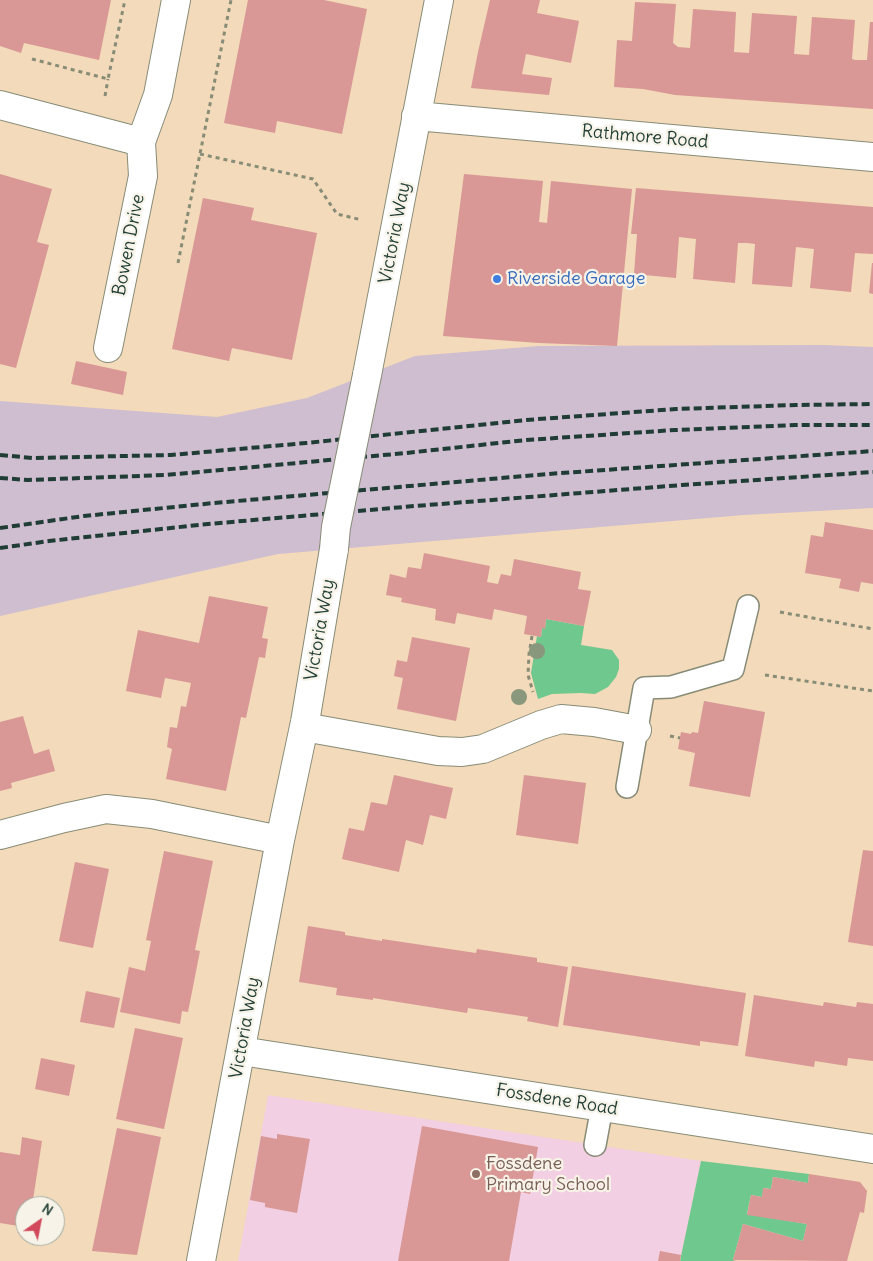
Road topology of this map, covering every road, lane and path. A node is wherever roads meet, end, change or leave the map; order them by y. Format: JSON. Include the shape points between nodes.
{"nodes":[{"id":1,"x":125,"y":0,"type":"edge"},
{"id":2,"x":176,"y":0,"type":"edge"},
{"id":3,"x":231,"y":0,"type":"edge"},
{"id":4,"x":440,"y":0,"type":"edge"},
{"id":5,"x":32,"y":59,"type":"dead end"},
{"id":6,"x":0,"y":105,"type":"edge"},
{"id":7,"x":416,"y":116,"type":"junction"},
{"id":8,"x":141,"y":142,"type":"junction"},
{"id":9,"x":200,"y":154,"type":"junction"},
{"id":10,"x":873,"y":157,"type":"edge"},
{"id":11,"x":363,"y":220,"type":"dead end"},
{"id":12,"x":178,"y":263,"type":"dead end"},
{"id":13,"x":108,"y":348,"type":"dead end"},
{"id":14,"x":748,"y":606,"type":"joint"},
{"id":15,"x":873,"y":629,"type":"edge"},
{"id":16,"x":532,"y":636,"type":"dead end"},
{"id":17,"x":733,"y":669,"type":"junction"},
{"id":18,"x":873,"y":691,"type":"edge"},
{"id":19,"x":533,"y":693,"type":"dead end"},
{"id":20,"x":304,"y":727,"type":"junction"},
{"id":21,"x":637,"y":730,"type":"junction"},
{"id":22,"x":627,"y":787,"type":"dead end"},
{"id":23,"x":0,"y":835,"type":"edge"},
{"id":24,"x":280,"y":840,"type":"junction"},
{"id":25,"x":241,"y":1051,"type":"junction"},
{"id":26,"x":602,"y":1107,"type":"junction"},
{"id":27,"x":595,"y":1144,"type":"dead end"},
{"id":28,"x":873,"y":1149,"type":"edge"},
{"id":29,"x":201,"y":1261,"type":"edge"}],
"edges":[{"from":1,"to":5,"type":"path","via":[[108,79]]},
{"from":2,"to":8,"type":"street","name":"Bowen Drive","via":[[158,95]]},
{"from":3,"to":9,"type":"path"},
{"from":4,"to":7,"type":"street","name":"Victoria Way"},
{"from":6,"to":8,"type":"street"},
{"from":7,"to":10,"type":"street","name":"Rathmore Road"},
{"from":7,"to":20,"type":"street","name":"Victoria Way","bridge":true,"via":[[336,527]]},
{"from":8,"to":13,"type":"street","name":"Bowen Drive","via":[[142,176]]},
{"from":9,"to":11,"type":"path","via":[[313,179],[337,214]]},
{"from":9,"to":12,"type":"path"},
{"from":14,"to":15,"type":"path"},
{"from":14,"to":17,"type":"lane"},
{"from":16,"to":19,"type":"path","via":[[528,675]]},
{"from":17,"to":18,"type":"path"},
{"from":17,"to":21,"type":"lane","via":[[671,687],[644,688]]},
{"from":20,"to":21,"type":"street","via":[[438,751],[462,752],[483,749],[562,719]]},
{"from":20,"to":24,"type":"street","name":"Victoria Way"},
{"from":21,"to":22,"type":"lane"},
{"from":23,"to":24,"type":"street","via":[[106,809],[152,814]]},
{"from":24,"to":25,"type":"street","name":"Victoria Way"},
{"from":25,"to":26,"type":"street","name":"Fossdene Road"},
{"from":25,"to":29,"type":"street","name":"Victoria Way"},
{"from":26,"to":27,"type":"lane"},
{"from":26,"to":28,"type":"street","name":"Fossdene Road"}]}
